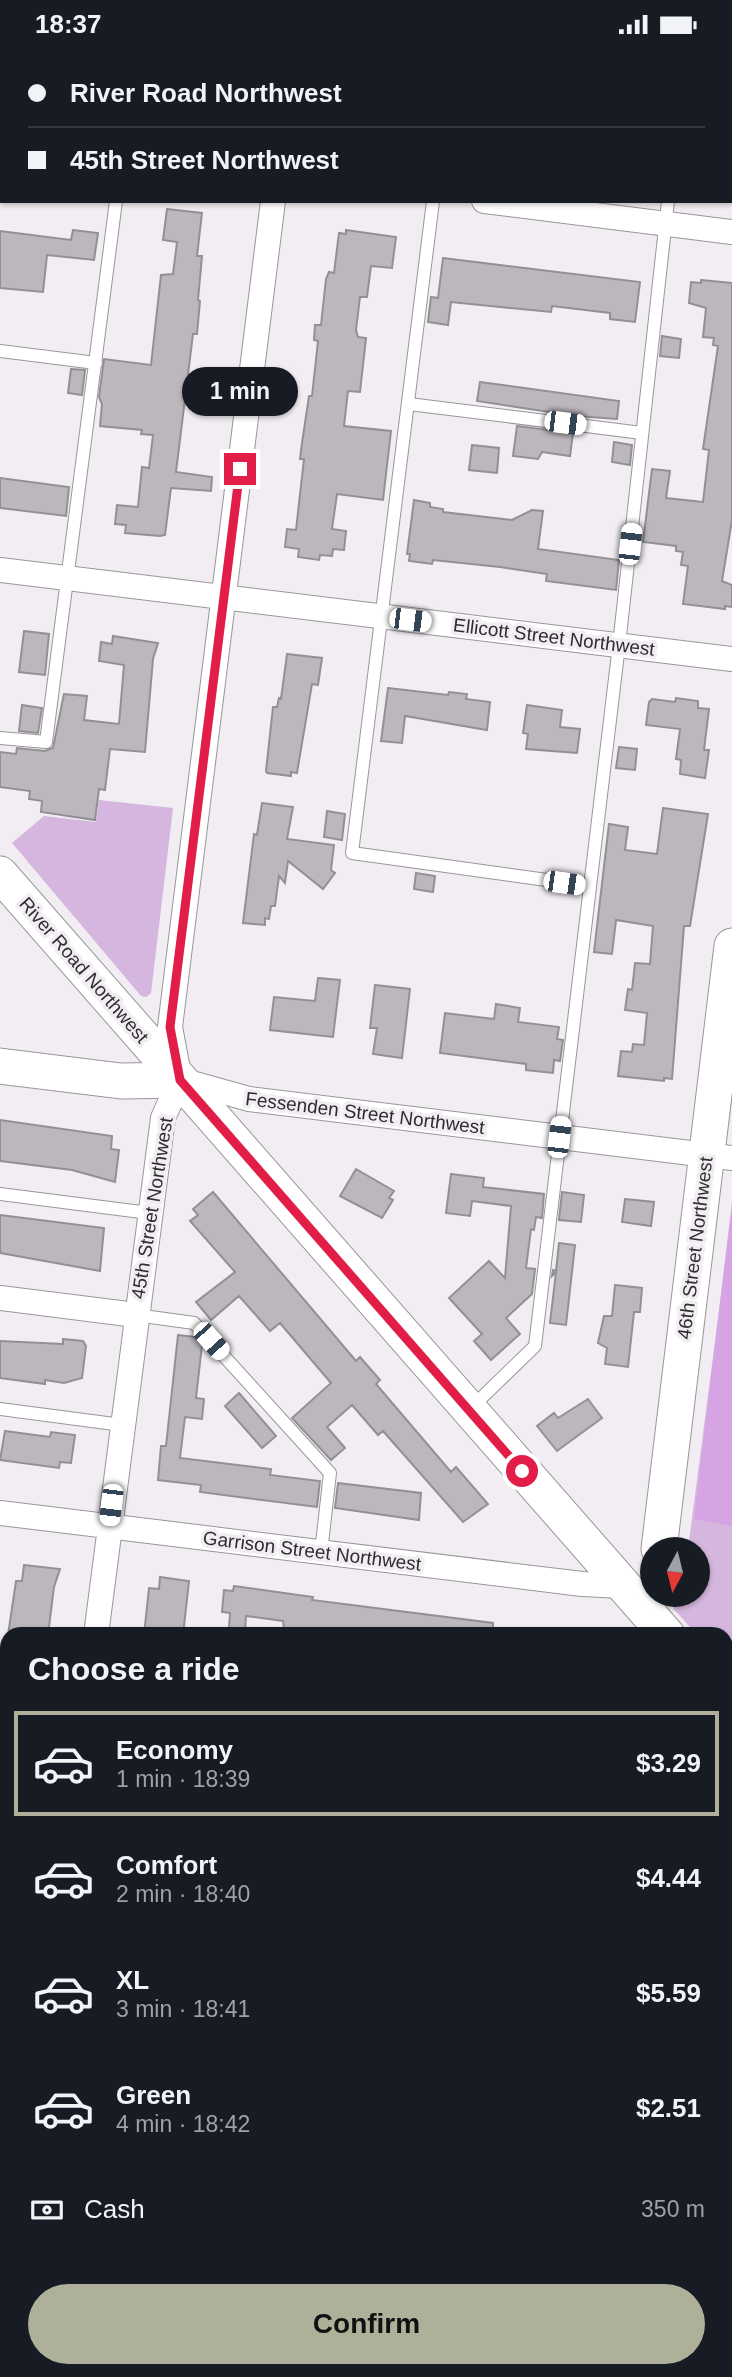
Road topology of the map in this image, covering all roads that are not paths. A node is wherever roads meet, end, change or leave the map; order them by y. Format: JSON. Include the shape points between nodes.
{"nodes":[{"id":1,"x":116,"y":203,"type":"edge"},
{"id":2,"x":273,"y":203,"type":"edge"},
{"id":3,"x":433,"y":203,"type":"edge"},
{"id":4,"x":517,"y":203,"type":"edge"},
{"id":5,"x":666,"y":212,"type":"edge"},
{"id":6,"x":732,"y":232,"type":"edge"},
{"id":7,"x":0,"y":351,"type":"edge"},
{"id":8,"x":96,"y":363,"type":"junction"},
{"id":9,"x":409,"y":404,"type":"junction"},
{"id":10,"x":642,"y":433,"type":"junction"},
{"id":11,"x":0,"y":570,"type":"edge"},
{"id":12,"x":68,"y":578,"type":"junction"},
{"id":13,"x":224,"y":597,"type":"junction"},
{"id":14,"x":383,"y":617,"type":"junction"},
{"id":15,"x":620,"y":645,"type":"junction"},
{"id":16,"x":732,"y":659,"type":"edge"},
{"id":17,"x":0,"y":738,"type":"edge"},
{"id":18,"x":0,"y":874,"type":"edge"},
{"id":19,"x":590,"y":886,"type":"junction"},
{"id":20,"x":732,"y":946,"type":"edge"},
{"id":21,"x":0,"y":1066,"type":"edge"},
{"id":22,"x":180,"y":1080,"type":"junction"},
{"id":23,"x":559,"y":1137,"type":"junction"},
{"id":24,"x":719,"y":1157,"type":"edge"},
{"id":25,"x":0,"y":1194,"type":"edge"},
{"id":26,"x":149,"y":1213,"type":"junction"},
{"id":27,"x":0,"y":1298,"type":"edge"},
{"id":28,"x":136,"y":1315,"type":"junction"},
{"id":29,"x":0,"y":1409,"type":"edge"},
{"id":30,"x":468,"y":1411,"type":"junction"},
{"id":31,"x":122,"y":1425,"type":"junction"},
{"id":32,"x":0,"y":1513,"type":"edge"},
{"id":33,"x":109,"y":1526,"type":"junction"},
{"id":34,"x":661,"y":1537,"type":"edge"},
{"id":35,"x":321,"y":1552,"type":"junction"},
{"id":36,"x":639,"y":1581,"type":"edge"},
{"id":37,"x":97,"y":1627,"type":"edge"},
{"id":38,"x":663,"y":1627,"type":"edge"}],
"edges":[{"from":1,"to":8,"type":"lane"},
{"from":2,"to":13,"type":"street"},
{"from":3,"to":9,"type":"lane"},
{"from":4,"to":5,"type":"street"},
{"from":5,"to":6,"type":"street"},
{"from":5,"to":10,"type":"lane"},
{"from":7,"to":8,"type":"lane"},
{"from":8,"to":12,"type":"lane"},
{"from":9,"to":10,"type":"lane"},
{"from":9,"to":14,"type":"lane"},
{"from":10,"to":15,"type":"lane"},
{"from":11,"to":12,"type":"street","name":"Ellicott Street Northwest"},
{"from":12,"to":13,"type":"street","name":"Ellicott Street Northwest"},
{"from":12,"to":17,"type":"lane","via":[[46,742]]},
{"from":13,"to":14,"type":"street","name":"Ellicott Street Northwest"},
{"from":13,"to":22,"type":"street","via":[[170,1027]]},
{"from":14,"to":15,"type":"street","name":"Ellicott Street Northwest"},
{"from":14,"to":19,"type":"lane","via":[[352,853]]},
{"from":15,"to":16,"type":"street","name":"Ellicott Street Northwest"},
{"from":15,"to":19,"type":"lane"},
{"from":18,"to":22,"type":"main road","name":"River Road Northwest"},
{"from":19,"to":23,"type":"lane"},
{"from":20,"to":24,"type":"main road","name":"46th Street Northwest"},
{"from":21,"to":22,"type":"main road","name":"Fessenden Street Northwest","via":[[121,1081]]},
{"from":22,"to":23,"type":"street","name":"Fessenden Street Northwest","via":[[249,1099]]},
{"from":22,"to":26,"type":"street","name":"45th Street Northwest","via":[[163,1118]]},
{"from":22,"to":30,"type":"main road","name":"River Road Northwest"},
{"from":23,"to":24,"type":"street","name":"Fessenden Street Northwest"},
{"from":23,"to":30,"type":"lane","via":[[535,1346]]},
{"from":24,"to":34,"type":"main road","name":"46th Street Northwest"},
{"from":25,"to":26,"type":"lane"},
{"from":26,"to":28,"type":"street","name":"45th Street Northwest"},
{"from":27,"to":28,"type":"street"},
{"from":28,"to":31,"type":"street","name":"45th Street Northwest"},
{"from":28,"to":35,"type":"lane","via":[[194,1323],[330,1473]]},
{"from":29,"to":31,"type":"lane"},
{"from":30,"to":36,"type":"main road","name":"River Road Northwest"},
{"from":31,"to":33,"type":"street","name":"45th Street Northwest"},
{"from":32,"to":33,"type":"street","name":"Garrison Street Northwest"},
{"from":33,"to":35,"type":"street","name":"Garrison Street Northwest"},
{"from":33,"to":37,"type":"street","name":"45th Street Northwest"},
{"from":35,"to":36,"type":"street","name":"Garrison Street Northwest"},
{"from":36,"to":38,"type":"main road","name":"River Road Northwest"}]}
